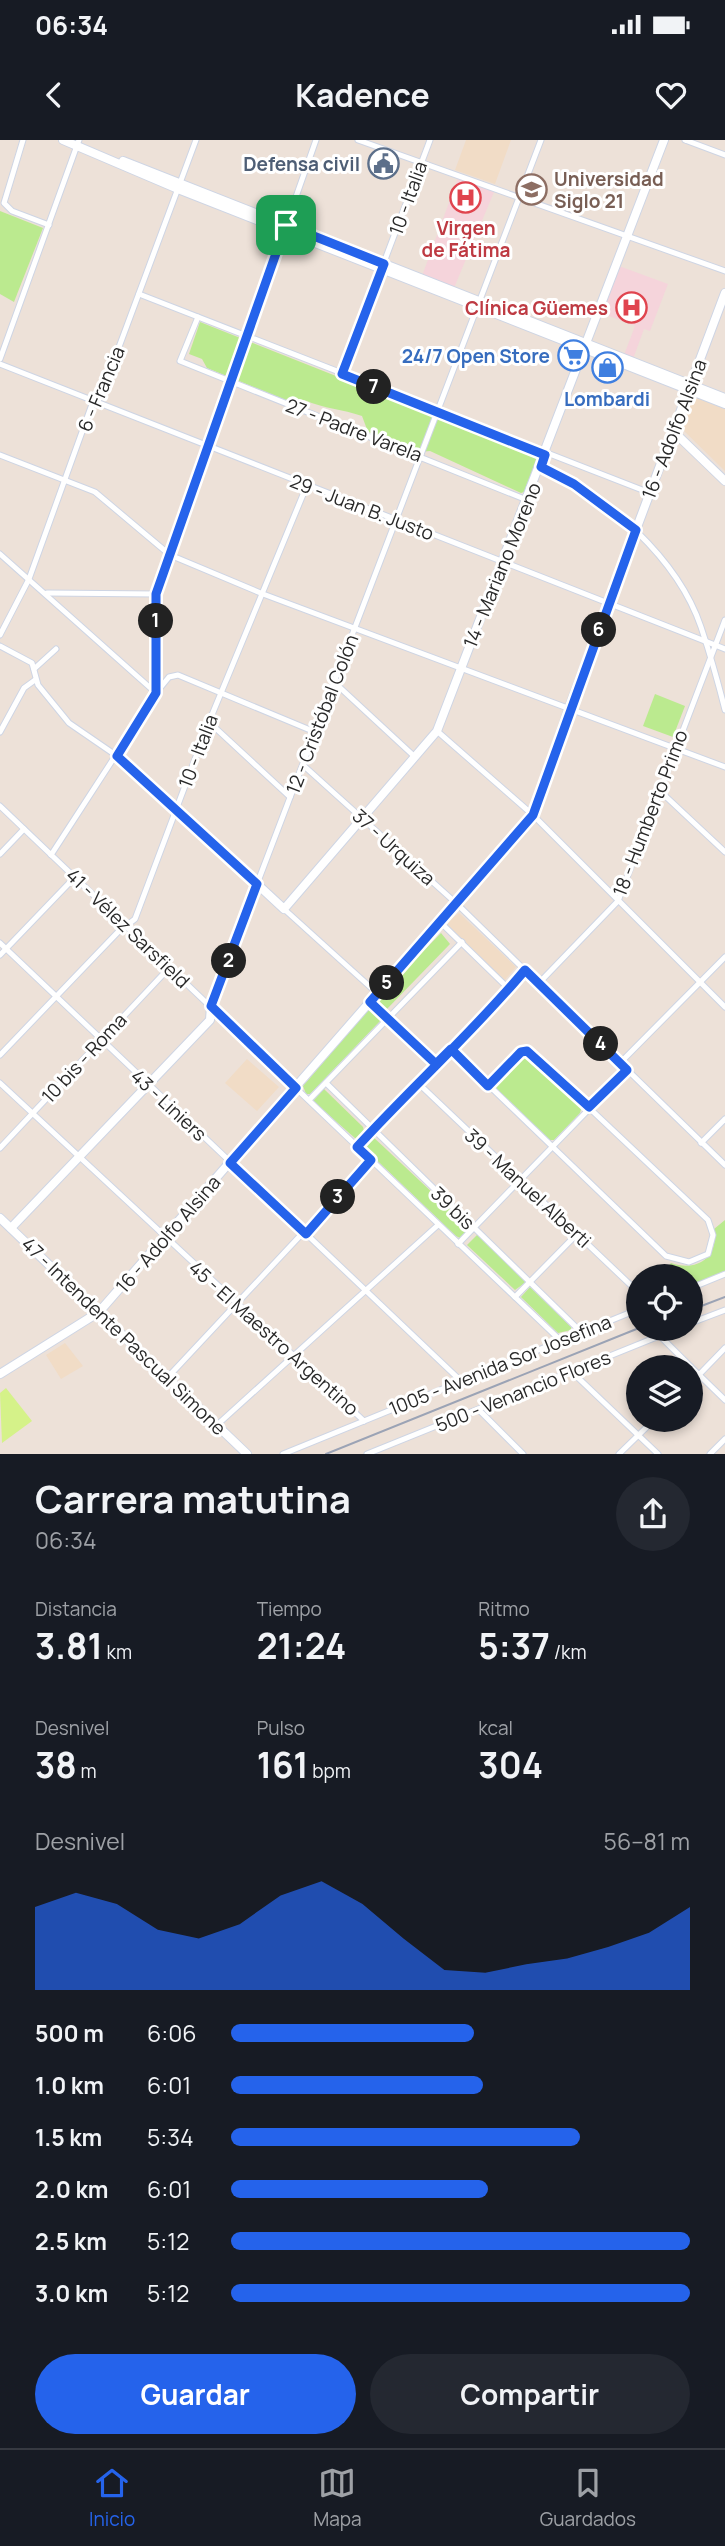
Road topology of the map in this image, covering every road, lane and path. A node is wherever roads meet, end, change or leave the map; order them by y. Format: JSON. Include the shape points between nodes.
{"nodes":[{"id":1,"x":23,"y":140,"type":"edge"},
{"id":2,"x":63,"y":140,"type":"edge"},
{"id":3,"x":196,"y":140,"type":"edge"},
{"id":4,"x":316,"y":140,"type":"edge"},
{"id":5,"x":358,"y":140,"type":"edge"},
{"id":6,"x":430,"y":140,"type":"edge"},
{"id":7,"x":541,"y":140,"type":"edge"},
{"id":8,"x":664,"y":140,"type":"edge"},
{"id":9,"x":685,"y":140,"type":"edge"},
{"id":10,"x":78,"y":143,"type":"edge"},
{"id":11,"x":725,"y":155,"type":"edge"},
{"id":12,"x":422,"y":162,"type":"junction"},
{"id":13,"x":179,"y":186,"type":"junction"},
{"id":14,"x":519,"y":197,"type":"junction"},
{"id":15,"x":49,"y":225,"type":"junction"},
{"id":16,"x":286,"y":228,"type":"junction"},
{"id":17,"x":628,"y":237,"type":"junction"},
{"id":18,"x":383,"y":266,"type":"junction"},
{"id":19,"x":725,"y":271,"type":"edge"},
{"id":20,"x":725,"y":293,"type":"edge"},
{"id":21,"x":139,"y":294,"type":"junction"},
{"id":22,"x":480,"y":304,"type":"junction"},
{"id":23,"x":198,"y":317,"type":"junction"},
{"id":24,"x":248,"y":337,"type":"junction"},
{"id":25,"x":587,"y":346,"type":"junction"},
{"id":26,"x":0,"y":362,"type":"edge"},
{"id":27,"x":342,"y":374,"type":"junction"},
{"id":28,"x":231,"y":382,"type":"junction"},
{"id":29,"x":691,"y":387,"type":"junction"},
{"id":30,"x":725,"y":398,"type":"edge"},
{"id":31,"x":96,"y":403,"type":"junction"},
{"id":32,"x":725,"y":404,"type":"edge"},
{"id":33,"x":438,"y":412,"type":"junction"},
{"id":34,"x":673,"y":431,"type":"junction"},
{"id":35,"x":208,"y":446,"type":"junction"},
{"id":36,"x":0,"y":455,"type":"edge"},
{"id":37,"x":545,"y":455,"type":"junction"},
{"id":38,"x":421,"y":456,"type":"junction"},
{"id":39,"x":541,"y":467,"type":"junction"},
{"id":40,"x":64,"y":480,"type":"junction"},
{"id":41,"x":725,"y":481,"type":"edge"},
{"id":42,"x":307,"y":485,"type":"junction"},
{"id":43,"x":650,"y":493,"type":"junction"},
{"id":44,"x":527,"y":500,"type":"junction"},
{"id":45,"x":397,"y":520,"type":"junction"},
{"id":46,"x":636,"y":530,"type":"junction"},
{"id":47,"x":0,"y":554,"type":"edge"},
{"id":48,"x":170,"y":555,"type":"junction"},
{"id":49,"x":503,"y":561,"type":"junction"},
{"id":50,"x":29,"y":579,"type":"junction"},
{"id":51,"x":46,"y":593,"type":"junction"},
{"id":52,"x":156,"y":594,"type":"junction"},
{"id":53,"x":263,"y":594,"type":"junction"},
{"id":54,"x":609,"y":604,"type":"junction"},
{"id":55,"x":725,"y":620,"type":"edge"},
{"id":56,"x":356,"y":628,"type":"junction"},
{"id":57,"x":0,"y":635,"type":"edge"},
{"id":58,"x":705,"y":642,"type":"junction"},
{"id":59,"x":0,"y":646,"type":"edge"},
{"id":60,"x":715,"y":646,"type":"junction"},
{"id":61,"x":56,"y":649,"type":"dead end"},
{"id":62,"x":725,"y":649,"type":"edge"},
{"id":63,"x":710,"y":660,"type":"junction"},
{"id":64,"x":460,"y":668,"type":"junction"},
{"id":65,"x":34,"y":669,"type":"junction"},
{"id":66,"x":35,"y":680,"type":"junction"},
{"id":67,"x":335,"y":683,"type":"junction"},
{"id":68,"x":156,"y":693,"type":"junction"},
{"id":69,"x":220,"y":695,"type":"junction"},
{"id":70,"x":569,"y":708,"type":"junction"},
{"id":71,"x":725,"y":710,"type":"edge"},
{"id":72,"x":209,"y":722,"type":"junction"},
{"id":73,"x":437,"y":731,"type":"junction"},
{"id":74,"x":0,"y":732,"type":"edge"},
{"id":75,"x":315,"y":732,"type":"junction"},
{"id":76,"x":676,"y":748,"type":"junction"},
{"id":77,"x":117,"y":756,"type":"junction"},
{"id":78,"x":415,"y":757,"type":"junction"},
{"id":79,"x":303,"y":765,"type":"junction"},
{"id":80,"x":725,"y":767,"type":"edge"},
{"id":81,"x":661,"y":792,"type":"junction"},
{"id":82,"x":290,"y":797,"type":"junction"},
{"id":83,"x":0,"y":806,"type":"edge"},
{"id":84,"x":176,"y":810,"type":"junction"},
{"id":85,"x":533,"y":815,"type":"junction"},
{"id":86,"x":362,"y":817,"type":"junction"},
{"id":87,"x":24,"y":829,"type":"junction"},
{"id":88,"x":725,"y":852,"type":"edge"},
{"id":89,"x":0,"y":853,"type":"edge"},
{"id":90,"x":51,"y":855,"type":"junction"},
{"id":91,"x":75,"y":877,"type":"junction"},
{"id":92,"x":257,"y":884,"type":"junction"},
{"id":93,"x":618,"y":901,"type":"junction"},
{"id":94,"x":457,"y":904,"type":"junction"},
{"id":95,"x":285,"y":909,"type":"junction"},
{"id":96,"x":440,"y":922,"type":"junction"},
{"id":97,"x":127,"y":927,"type":"junction"},
{"id":98,"x":463,"y":942,"type":"junction"},
{"id":99,"x":0,"y":943,"type":"edge"},
{"id":100,"x":6,"y":948,"type":"junction"},
{"id":101,"x":0,"y":955,"type":"edge"},
{"id":102,"x":725,"y":957,"type":"edge"},
{"id":103,"x":169,"y":968,"type":"junction"},
{"id":104,"x":525,"y":970,"type":"junction"},
{"id":105,"x":699,"y":982,"type":"junction"},
{"id":106,"x":539,"y":983,"type":"junction"},
{"id":107,"x":509,"y":989,"type":"junction"},
{"id":108,"x":378,"y":993,"type":"junction"},
{"id":109,"x":56,"y":997,"type":"junction"},
{"id":110,"x":370,"y":1002,"type":"junction"},
{"id":111,"x":211,"y":1006,"type":"junction"},
{"id":112,"x":725,"y":1007,"type":"edge"},
{"id":113,"x":386,"y":1018,"type":"junction"},
{"id":114,"x":100,"y":1040,"type":"junction"},
{"id":115,"x":451,"y":1049,"type":"junction"},
{"id":116,"x":0,"y":1055,"type":"edge"},
{"id":117,"x":621,"y":1063,"type":"junction"},
{"id":118,"x":436,"y":1064,"type":"junction"},
{"id":119,"x":627,"y":1070,"type":"junction"},
{"id":120,"x":0,"y":1083,"type":"edge"},
{"id":121,"x":326,"y":1083,"type":"junction"},
{"id":122,"x":418,"y":1083,"type":"junction"},
{"id":123,"x":147,"y":1085,"type":"junction"},
{"id":124,"x":488,"y":1086,"type":"junction"},
{"id":125,"x":296,"y":1088,"type":"junction"},
{"id":126,"x":309,"y":1100,"type":"junction"},
{"id":127,"x":589,"y":1107,"type":"junction"},
{"id":128,"x":32,"y":1114,"type":"junction"},
{"id":129,"x":725,"y":1119,"type":"edge"},
{"id":130,"x":372,"y":1130,"type":"junction"},
{"id":131,"x":701,"y":1143,"type":"junction"},
{"id":132,"x":357,"y":1147,"type":"junction"},
{"id":133,"x":0,"y":1148,"type":"edge"},
{"id":134,"x":551,"y":1148,"type":"junction"},
{"id":135,"x":79,"y":1157,"type":"junction"},
{"id":136,"x":371,"y":1160,"type":"junction"},
{"id":137,"x":230,"y":1163,"type":"junction"},
{"id":138,"x":725,"y":1166,"type":"edge"},
{"id":139,"x":520,"y":1181,"type":"junction"},
{"id":140,"x":0,"y":1218,"type":"edge"},
{"id":141,"x":438,"y":1225,"type":"junction"},
{"id":142,"x":11,"y":1228,"type":"junction"},
{"id":143,"x":474,"y":1228,"type":"junction"},
{"id":144,"x":306,"y":1234,"type":"junction"},
{"id":145,"x":577,"y":1234,"type":"junction"},
{"id":146,"x":164,"y":1238,"type":"junction"},
{"id":147,"x":458,"y":1244,"type":"junction"},
{"id":148,"x":725,"y":1274,"type":"edge"},
{"id":149,"x":626,"y":1281,"type":"edge"},
{"id":150,"x":531,"y":1282,"type":"junction"},
{"id":151,"x":703,"y":1283,"type":"edge"},
{"id":152,"x":366,"y":1291,"type":"junction"},
{"id":153,"x":515,"y":1297,"type":"junction"},
{"id":154,"x":238,"y":1304,"type":"junction"},
{"id":155,"x":725,"y":1310,"type":"edge"},
{"id":156,"x":99,"y":1312,"type":"junction"},
{"id":157,"x":626,"y":1314,"type":"edge"},
{"id":158,"x":703,"y":1319,"type":"edge"},
{"id":159,"x":581,"y":1332,"type":"junction"},
{"id":160,"x":560,"y":1340,"type":"junction"},
{"id":161,"x":648,"y":1341,"type":"edge"},
{"id":162,"x":665,"y":1341,"type":"edge"},
{"id":163,"x":725,"y":1348,"type":"edge"},
{"id":164,"x":679,"y":1355,"type":"edge"},
{"id":165,"x":294,"y":1356,"type":"junction"},
{"id":166,"x":703,"y":1371,"type":"edge"},
{"id":167,"x":572,"y":1372,"type":"junction"},
{"id":168,"x":0,"y":1374,"type":"edge"},
{"id":169,"x":169,"y":1377,"type":"junction"},
{"id":170,"x":703,"y":1379,"type":"edge"},
{"id":171,"x":461,"y":1381,"type":"junction"},
{"id":172,"x":725,"y":1400,"type":"edge"},
{"id":173,"x":479,"y":1410,"type":"junction"},
{"id":174,"x":364,"y":1421,"type":"junction"},
{"id":175,"x":217,"y":1425,"type":"junction"},
{"id":176,"x":642,"y":1432,"type":"edge"},
{"id":177,"x":638,"y":1436,"type":"junction"},
{"id":178,"x":725,"y":1439,"type":"edge"},
{"id":179,"x":247,"y":1454,"type":"edge"},
{"id":180,"x":283,"y":1454,"type":"edge"},
{"id":181,"x":367,"y":1454,"type":"edge"},
{"id":182,"x":523,"y":1454,"type":"edge"},
{"id":183,"x":619,"y":1454,"type":"edge"},
{"id":184,"x":658,"y":1454,"type":"edge"},
{"id":185,"x":710,"y":1454,"type":"edge"}],
"edges":[{"from":1,"to":15,"type":"street","via":[[4,203],[12,212]]},
{"from":2,"to":10,"type":"street"},
{"from":3,"to":13,"type":"street","name":"6 - Francia"},
{"from":4,"to":16,"type":"street"},
{"from":5,"to":12,"type":"street"},
{"from":6,"to":12,"type":"street","name":"10 - Italia"},
{"from":7,"to":14,"type":"street","name":"12 - Cristóbal Colón"},
{"from":8,"to":17,"type":"street","name":"14 - Mariano Moreno"},
{"from":9,"to":11,"type":"street"},
{"from":10,"to":13,"type":"street"},
{"from":10,"to":15,"type":"street"},
{"from":12,"to":14,"type":"street"},
{"from":12,"to":18,"type":"street","name":"10 - Italia"},
{"from":13,"to":16,"type":"street"},
{"from":13,"to":21,"type":"street","name":"6 - Francia"},
{"from":14,"to":17,"type":"street"},
{"from":14,"to":22,"type":"street","name":"12 - Cristóbal Colón"},
{"from":15,"to":26,"type":"street"},
{"from":16,"to":18,"type":"street"},
{"from":16,"to":24,"type":"street"},
{"from":17,"to":19,"type":"street"},
{"from":17,"to":25,"type":"street","name":"14 - Mariano Moreno"},
{"from":18,"to":22,"type":"street"},
{"from":18,"to":27,"type":"street","name":"10 - Italia"},
{"from":20,"to":29,"type":"street","name":"16 - Adolfo Alsina"},
{"from":21,"to":23,"type":"street"},
{"from":21,"to":31,"type":"street","name":"6 - Francia"},
{"from":22,"to":25,"type":"street"},
{"from":22,"to":33,"type":"street","name":"12 - Cristóbal Colón"},
{"from":23,"to":24,"type":"street"},
{"from":23,"to":28,"type":"street","name":"27 - Padre Varela","via":[[180,362]]},
{"from":24,"to":27,"type":"street"},
{"from":24,"to":28,"type":"street"},
{"from":25,"to":29,"type":"street"},
{"from":25,"to":37,"type":"street","name":"14 - Mariano Moreno"},
{"from":26,"to":31,"type":"street","name":"29 - Juan B. Justo"},
{"from":27,"to":33,"type":"street"},
{"from":28,"to":35,"type":"street"},
{"from":28,"to":38,"type":"street","name":"27 - Padre Varela"},
{"from":29,"to":30,"type":"street"},
{"from":29,"to":32,"type":"street"},
{"from":29,"to":34,"type":"street","name":"16 - Adolfo Alsina"},
{"from":31,"to":35,"type":"street","name":"29 - Juan B. Justo"},
{"from":31,"to":40,"type":"street","name":"6 - Francia"},
{"from":33,"to":37,"type":"street"},
{"from":33,"to":38,"type":"street","name":"12 - Cristóbal Colón"},
{"from":34,"to":41,"type":"street"},
{"from":34,"to":43,"type":"street","name":"16 - Adolfo Alsina"},
{"from":35,"to":42,"type":"street","name":"29 - Juan B. Justo"},
{"from":35,"to":48,"type":"street"},
{"from":36,"to":40,"type":"street"},
{"from":37,"to":39,"type":"street","name":"14 - Mariano Moreno"},
{"from":37,"to":43,"type":"street"},
{"from":38,"to":44,"type":"street","name":"27 - Padre Varela"},
{"from":38,"to":45,"type":"street","name":"12 - Cristóbal Colón"},
{"from":39,"to":44,"type":"street","name":"14 - Mariano Moreno"},
{"from":39,"to":46,"type":"street","via":[[574,484]]},
{"from":40,"to":48,"type":"street","via":[[106,499]]},
{"from":40,"to":50,"type":"street","name":"6 - Francia"},
{"from":42,"to":45,"type":"street","name":"29 - Juan B. Justo"},
{"from":42,"to":53,"type":"street","name":"10 - Italia"},
{"from":43,"to":46,"type":"street","name":"16 - Adolfo Alsina"},
{"from":44,"to":49,"type":"street","name":"14 - Mariano Moreno"},
{"from":45,"to":49,"type":"street","name":"29 - Juan B. Justo"},
{"from":45,"to":56,"type":"street","name":"12 - Cristóbal Colón"},
{"from":46,"to":54,"type":"street","name":"16 - Adolfo Alsina"},
{"from":46,"to":58,"type":"street","via":[[658,554],[691,605]]},
{"from":47,"to":50,"type":"street"},
{"from":48,"to":52,"type":"street"},
{"from":48,"to":53,"type":"street"},
{"from":49,"to":54,"type":"street","name":"29 - Juan B. Justo"},
{"from":49,"to":64,"type":"street","name":"14 - Mariano Moreno"},
{"from":50,"to":51,"type":"street"},
{"from":50,"to":57,"type":"street","name":"6 - Francia"},
{"from":51,"to":52,"type":"street"},
{"from":51,"to":68,"type":"street"},
{"from":52,"to":68,"type":"street"},
{"from":53,"to":56,"type":"street"},
{"from":53,"to":69,"type":"street","name":"10 - Italia"},
{"from":54,"to":58,"type":"street","name":"29 - Juan B. Justo"},
{"from":54,"to":70,"type":"street","name":"16 - Adolfo Alsina"},
{"from":55,"to":60,"type":"street","name":"18 - Humberto Primo"},
{"from":56,"to":64,"type":"street"},
{"from":56,"to":67,"type":"street","name":"12 - Cristóbal Colón"},
{"from":58,"to":60,"type":"street","name":"29 - Juan B. Justo"},
{"from":58,"to":63,"type":"street"},
{"from":59,"to":65,"type":"street","via":[[32,663]]},
{"from":60,"to":62,"type":"street","name":"29 - Juan B. Justo"},
{"from":60,"to":63,"type":"street","name":"18 - Humberto Primo"},
{"from":61,"to":65,"type":"street"},
{"from":63,"to":71,"type":"street"},
{"from":63,"to":76,"type":"street","name":"18 - Humberto Primo"},
{"from":64,"to":70,"type":"street"},
{"from":64,"to":73,"type":"street","name":"14 - Mariano Moreno"},
{"from":65,"to":66,"type":"street"},
{"from":66,"to":74,"type":"street","via":[[24,688]]},
{"from":66,"to":77,"type":"street","via":[[69,723]]},
{"from":67,"to":75,"type":"street","name":"12 - Cristóbal Colón"},
{"from":67,"to":78,"type":"street"},
{"from":68,"to":69,"type":"street","via":[[173,675]]},
{"from":68,"to":77,"type":"street"},
{"from":69,"to":72,"type":"street","name":"10 - Italia"},
{"from":69,"to":75,"type":"street"},
{"from":70,"to":76,"type":"street"},
{"from":70,"to":85,"type":"street","name":"16 - Adolfo Alsina"},
{"from":72,"to":82,"type":"street"},
{"from":72,"to":84,"type":"street","name":"10 - Italia"},
{"from":73,"to":78,"type":"street","name":"14 - Mariano Moreno"},
{"from":73,"to":85,"type":"street"},
{"from":75,"to":79,"type":"street","name":"12 - Cristóbal Colón"},
{"from":76,"to":80,"type":"street"},
{"from":76,"to":81,"type":"street","name":"18 - Humberto Primo"},
{"from":77,"to":84,"type":"street"},
{"from":77,"to":90,"type":"street"},
{"from":78,"to":86,"type":"street","name":"14 - Mariano Moreno"},
{"from":79,"to":82,"type":"street","name":"12 - Cristóbal Colón"},
{"from":79,"to":86,"type":"street","name":"37 - Urquiza"},
{"from":81,"to":88,"type":"street"},
{"from":81,"to":93,"type":"street","name":"18 - Humberto Primo"},
{"from":82,"to":92,"type":"street","name":"12 - Cristóbal Colón"},
{"from":83,"to":87,"type":"street","name":"41 - Vélez Sarsfield"},
{"from":84,"to":92,"type":"street"},
{"from":84,"to":97,"type":"street","name":"10 - Italia","via":[[135,919]]},
{"from":85,"to":93,"type":"street"},
{"from":85,"to":94,"type":"street","name":"16 - Adolfo Alsina"},
{"from":86,"to":94,"type":"street","name":"37 - Urquiza"},
{"from":86,"to":95,"type":"street","name":"14 - Mariano Moreno"},
{"from":87,"to":89,"type":"street"},
{"from":87,"to":90,"type":"street","name":"41 - Vélez Sarsfield"},
{"from":90,"to":91,"type":"street","name":"41 - Vélez Sarsfield"},
{"from":91,"to":97,"type":"street","name":"41 - Vélez Sarsfield"},
{"from":91,"to":100,"type":"street"},
{"from":92,"to":95,"type":"street"},
{"from":92,"to":111,"type":"street","name":"12 - Cristóbal Colón"},
{"from":93,"to":105,"type":"street"},
{"from":93,"to":106,"type":"street","name":"18 - Humberto Primo"},
{"from":94,"to":96,"type":"street","name":"16 - Adolfo Alsina"},
{"from":94,"to":104,"type":"street","name":"37 - Urquiza"},
{"from":95,"to":108,"type":"street"},
{"from":96,"to":98,"type":"street"},
{"from":96,"to":108,"type":"street","name":"16 - Adolfo Alsina"},
{"from":97,"to":103,"type":"street","name":"41 - Vélez Sarsfield"},
{"from":97,"to":109,"type":"street","name":"10 - Italia"},
{"from":98,"to":107,"type":"street"},
{"from":98,"to":113,"type":"street"},
{"from":99,"to":100,"type":"street","name":"43 - Liniers"},
{"from":100,"to":101,"type":"street"},
{"from":100,"to":109,"type":"street","name":"43 - Liniers"},
{"from":102,"to":105,"type":"street"},
{"from":103,"to":111,"type":"street","name":"41 - Vélez Sarsfield"},
{"from":103,"to":114,"type":"street","name":"10 bis - Roma"},
{"from":104,"to":106,"type":"street","name":"37 - Urquiza"},
{"from":104,"to":107,"type":"street"},
{"from":105,"to":112,"type":"street"},
{"from":105,"to":117,"type":"street"},
{"from":106,"to":117,"type":"street","name":"37 - Urquiza"},
{"from":107,"to":115,"type":"street"},
{"from":108,"to":110,"type":"street","name":"16 - Adolfo Alsina"},
{"from":109,"to":114,"type":"street","name":"43 - Liniers"},
{"from":109,"to":116,"type":"street","name":"10 - Italia"},
{"from":110,"to":113,"type":"street"},
{"from":110,"to":125,"type":"street","name":"16 - Adolfo Alsina"},
{"from":111,"to":123,"type":"street","name":"12 - Cristóbal Colón","via":[[210,1020]]},
{"from":111,"to":125,"type":"street","name":"41 - Vélez Sarsfield"},
{"from":113,"to":118,"type":"street"},
{"from":113,"to":121,"type":"street"},
{"from":114,"to":123,"type":"street","name":"43 - Liniers"},
{"from":114,"to":128,"type":"street","name":"10 bis - Roma"},
{"from":115,"to":118,"type":"street"},
{"from":115,"to":124,"type":"street"},
{"from":117,"to":119,"type":"street","name":"37 - Urquiza"},
{"from":118,"to":122,"type":"street"},
{"from":119,"to":127,"type":"street"},
{"from":119,"to":131,"type":"street","name":"37 - Urquiza"},
{"from":120,"to":128,"type":"street","name":"45 - El Maestro Argentino"},
{"from":121,"to":126,"type":"street"},
{"from":121,"to":130,"type":"street","name":"39 bis"},
{"from":122,"to":130,"type":"street"},
{"from":122,"to":139,"type":"street","name":"39 - Manuel Alberti"},
{"from":123,"to":135,"type":"street","name":"12 - Cristóbal Colón"},
{"from":123,"to":137,"type":"street","name":"43 - Liniers"},
{"from":124,"to":127,"type":"street","via":[[527,1051]]},
{"from":124,"to":134,"type":"street"},
{"from":125,"to":126,"type":"street","name":"41 - Vélez Sarsfield"},
{"from":125,"to":137,"type":"street","name":"16 - Adolfo Alsina"},
{"from":126,"to":132,"type":"street","name":"41 - Vélez Sarsfield"},
{"from":127,"to":134,"type":"street"},
{"from":127,"to":134,"type":"street","via":[[708,1220],[713,1236],[708,1254],[682,1262],[666,1256]]},
{"from":128,"to":133,"type":"street","name":"10 bis - Roma"},
{"from":128,"to":135,"type":"street","name":"45 - El Maestro Argentino"},
{"from":129,"to":131,"type":"street"},
{"from":130,"to":132,"type":"street"},
{"from":130,"to":143,"type":"street","name":"39 bis"},
{"from":131,"to":138,"type":"street","name":"37 - Urquiza"},
{"from":132,"to":136,"type":"street","name":"41 - Vélez Sarsfield"},
{"from":134,"to":139,"type":"street"},
{"from":135,"to":142,"type":"street","name":"12 - Cristóbal Colón"},
{"from":135,"to":146,"type":"street","name":"45 - El Maestro Argentino"},
{"from":136,"to":141,"type":"street","name":"41 - Vélez Sarsfield"},
{"from":136,"to":144,"type":"street"},
{"from":137,"to":144,"type":"street","name":"43 - Liniers"},
{"from":137,"to":146,"type":"street","name":"16 - Adolfo Alsina"},
{"from":139,"to":143,"type":"street"},
{"from":139,"to":145,"type":"street","name":"39 - Manuel Alberti"},
{"from":140,"to":142,"type":"street","name":"47 - Intendente Pascual Simone"},
{"from":141,"to":147,"type":"street","name":"41 - Vélez Sarsfield"},
{"from":141,"to":152,"type":"street"},
{"from":142,"to":156,"type":"street","name":"47 - Intendente Pascual Simone"},
{"from":143,"to":147,"type":"street"},
{"from":143,"to":150,"type":"street","name":"39 bis"},
{"from":144,"to":152,"type":"street","name":"43 - Liniers"},
{"from":144,"to":154,"type":"street"},
{"from":145,"to":149,"type":"street","name":"39 - Manuel Alberti"},
{"from":145,"to":150,"type":"street"},
{"from":146,"to":154,"type":"street","name":"45 - El Maestro Argentino"},
{"from":146,"to":156,"type":"street","name":"16 - Adolfo Alsina"},
{"from":147,"to":153,"type":"street","name":"41 - Vélez Sarsfield"},
{"from":148,"to":151,"type":"street"},
{"from":150,"to":153,"type":"street"},
{"from":150,"to":159,"type":"street","name":"39 bis"},
{"from":152,"to":165,"type":"street"},
{"from":152,"to":171,"type":"street","name":"43 - Liniers"},
{"from":153,"to":160,"type":"street","name":"41 - Vélez Sarsfield"},
{"from":154,"to":165,"type":"street","name":"45 - El Maestro Argentino"},
{"from":154,"to":169,"type":"street"},
{"from":155,"to":158,"type":"street"},
{"from":156,"to":168,"type":"street","name":"16 - Adolfo Alsina"},
{"from":156,"to":169,"type":"street","name":"47 - Intendente Pascual Simone"},
{"from":157,"to":159,"type":"street","name":"1005 - Avenida Sor Josefina"},
{"from":159,"to":160,"type":"street","name":"1005 - Avenida Sor Josefina"},
{"from":160,"to":171,"type":"street","name":"1005 - Avenida Sor Josefina"},
{"from":161,"to":167,"type":"street","name":"500 - Venancio Flores"},
{"from":162,"to":164,"type":"street"},
{"from":163,"to":166,"type":"street"},
{"from":165,"to":174,"type":"street","name":"45 - El Maestro Argentino"},
{"from":165,"to":175,"type":"street"},
{"from":167,"to":173,"type":"street","name":"500 - Venancio Flores"},
{"from":167,"to":177,"type":"street"},
{"from":169,"to":175,"type":"street","name":"47 - Intendente Pascual Simone"},
{"from":170,"to":172,"type":"street"},
{"from":171,"to":174,"type":"street","name":"1005 - Avenida Sor Josefina"},
{"from":173,"to":181,"type":"street","name":"500 - Venancio Flores"},
{"from":173,"to":182,"type":"street"},
{"from":174,"to":180,"type":"street","name":"1005 - Avenida Sor Josefina"},
{"from":175,"to":179,"type":"street","name":"47 - Intendente Pascual Simone"},
{"from":176,"to":177,"type":"street"},
{"from":177,"to":183,"type":"street"},
{"from":177,"to":184,"type":"street"},
{"from":178,"to":185,"type":"street"}]}
